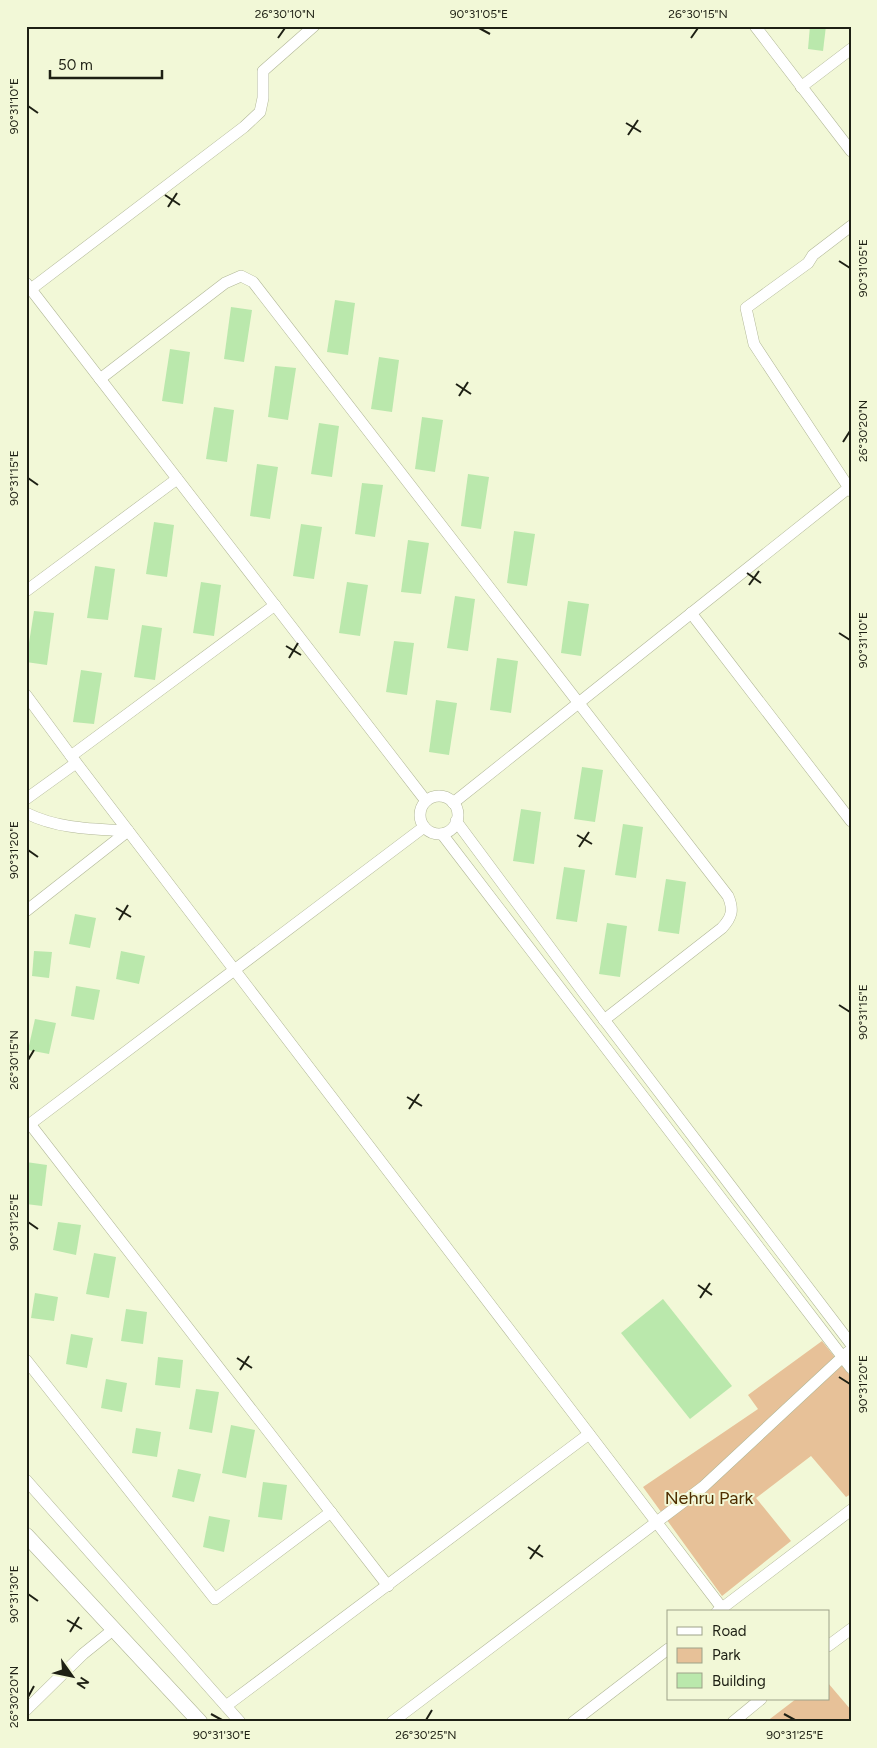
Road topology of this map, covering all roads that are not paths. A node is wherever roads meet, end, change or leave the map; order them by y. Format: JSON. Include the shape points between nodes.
{"nodes":[{"id":1,"x":314,"y":26,"type":"edge"},
{"id":2,"x":755,"y":26,"type":"edge"},
{"id":3,"x":851,"y":49,"type":"edge"},
{"id":4,"x":801,"y":87,"type":"junction"},
{"id":5,"x":851,"y":151,"type":"edge"},
{"id":6,"x":851,"y":226,"type":"edge"},
{"id":7,"x":28,"y":286,"type":"edge"},
{"id":8,"x":100,"y":379,"type":"junction"},
{"id":9,"x":177,"y":479,"type":"junction"},
{"id":10,"x":850,"y":488,"type":"edge"},
{"id":11,"x":26,"y":591,"type":"edge"},
{"id":12,"x":275,"y":605,"type":"junction"},
{"id":13,"x":691,"y":613,"type":"junction"},
{"id":14,"x":26,"y":695,"type":"edge"},
{"id":15,"x":578,"y":704,"type":"junction"},
{"id":16,"x":73,"y":760,"type":"junction"},
{"id":17,"x":26,"y":800,"type":"edge"},
{"id":18,"x":426,"y":801,"type":"junction"},
{"id":19,"x":453,"y":803,"type":"junction"},
{"id":20,"x":26,"y":813,"type":"edge"},
{"id":21,"x":456,"y":821,"type":"junction"},
{"id":22,"x":851,"y":821,"type":"edge"},
{"id":23,"x":424,"y":827,"type":"junction"},
{"id":24,"x":128,"y":831,"type":"junction"},
{"id":25,"x":442,"y":834,"type":"junction"},
{"id":26,"x":26,"y":911,"type":"edge"},
{"id":27,"x":235,"y":970,"type":"junction"},
{"id":28,"x":604,"y":1020,"type":"junction"},
{"id":29,"x":28,"y":1126,"type":"edge"},
{"id":30,"x":851,"y":1344,"type":"edge"},
{"id":31,"x":847,"y":1353,"type":"edge"},
{"id":32,"x":26,"y":1360,"type":"edge"},
{"id":33,"x":851,"y":1368,"type":"edge"},
{"id":34,"x":589,"y":1434,"type":"junction"},
{"id":35,"x":26,"y":1480,"type":"edge"},
{"id":36,"x":851,"y":1510,"type":"edge"},
{"id":37,"x":331,"y":1512,"type":"junction"},
{"id":38,"x":656,"y":1522,"type":"junction"},
{"id":39,"x":26,"y":1535,"type":"edge"},
{"id":40,"x":388,"y":1586,"type":"junction"},
{"id":41,"x":720,"y":1610,"type":"edge"},
{"id":42,"x":114,"y":1629,"type":"junction"},
{"id":43,"x":851,"y":1629,"type":"edge"},
{"id":44,"x":830,"y":1645,"type":"edge"},
{"id":45,"x":667,"y":1650,"type":"edge"},
{"id":46,"x":760,"y":1700,"type":"edge"},
{"id":47,"x":226,"y":1706,"type":"junction"},
{"id":48,"x":26,"y":1710,"type":"edge"},
{"id":49,"x":200,"y":1722,"type":"edge"},
{"id":50,"x":240,"y":1722,"type":"edge"},
{"id":51,"x":392,"y":1722,"type":"edge"},
{"id":52,"x":573,"y":1722,"type":"edge"},
{"id":53,"x":733,"y":1722,"type":"edge"}],
"edges":[{"from":1,"to":7,"type":"street","via":[[263,71],[260,112],[244,127]]},
{"from":2,"to":4,"type":"street"},
{"from":3,"to":4,"type":"street"},
{"from":4,"to":5,"type":"street"},
{"from":6,"to":10,"type":"street","via":[[813,255],[808,263],[746,308],[754,344]]},
{"from":7,"to":8,"type":"street"},
{"from":8,"to":9,"type":"street"},
{"from":8,"to":15,"type":"street","via":[[225,283],[241,276],[253,282]]},
{"from":9,"to":11,"type":"street"},
{"from":9,"to":12,"type":"street"},
{"from":10,"to":13,"type":"street"},
{"from":12,"to":16,"type":"street"},
{"from":12,"to":18,"type":"street"},
{"from":13,"to":15,"type":"street"},
{"from":13,"to":22,"type":"street"},
{"from":14,"to":16,"type":"street"},
{"from":15,"to":19,"type":"street"},
{"from":15,"to":28,"type":"street","via":[[728,896],[733,907],[730,919],[722,928]]},
{"from":16,"to":17,"type":"street"},
{"from":16,"to":24,"type":"street"},
{"from":18,"to":19,"type":"street","via":[[437,796]]},
{"from":18,"to":23,"type":"street","via":[[420,810],[420,821]]},
{"from":19,"to":21,"type":"street","via":[[458,816]]},
{"from":20,"to":24,"type":"street","via":[[74,828]]},
{"from":21,"to":25,"type":"street","via":[[455,826]]},
{"from":21,"to":28,"type":"street"},
{"from":23,"to":25,"type":"street"},
{"from":23,"to":27,"type":"street"},
{"from":24,"to":26,"type":"street"},
{"from":24,"to":27,"type":"street"},
{"from":25,"to":31,"type":"street"},
{"from":27,"to":29,"type":"street"},
{"from":27,"to":34,"type":"street"},
{"from":28,"to":30,"type":"street"},
{"from":29,"to":37,"type":"street"},
{"from":31,"to":33,"type":"street"},
{"from":31,"to":38,"type":"street","via":[[703,1487]]},
{"from":32,"to":37,"type":"street","via":[[215,1600]]},
{"from":34,"to":38,"type":"street"},
{"from":34,"to":40,"type":"street"},
{"from":35,"to":47,"type":"street"},
{"from":36,"to":41,"type":"street"},
{"from":37,"to":40,"type":"street"},
{"from":38,"to":41,"type":"street"},
{"from":38,"to":51,"type":"street"},
{"from":39,"to":42,"type":"street"},
{"from":40,"to":47,"type":"street"},
{"from":42,"to":48,"type":"street","via":[[83,1654]]},
{"from":42,"to":49,"type":"street"},
{"from":43,"to":44,"type":"street"},
{"from":45,"to":52,"type":"street"},
{"from":46,"to":53,"type":"street"},
{"from":47,"to":50,"type":"street"}]}
